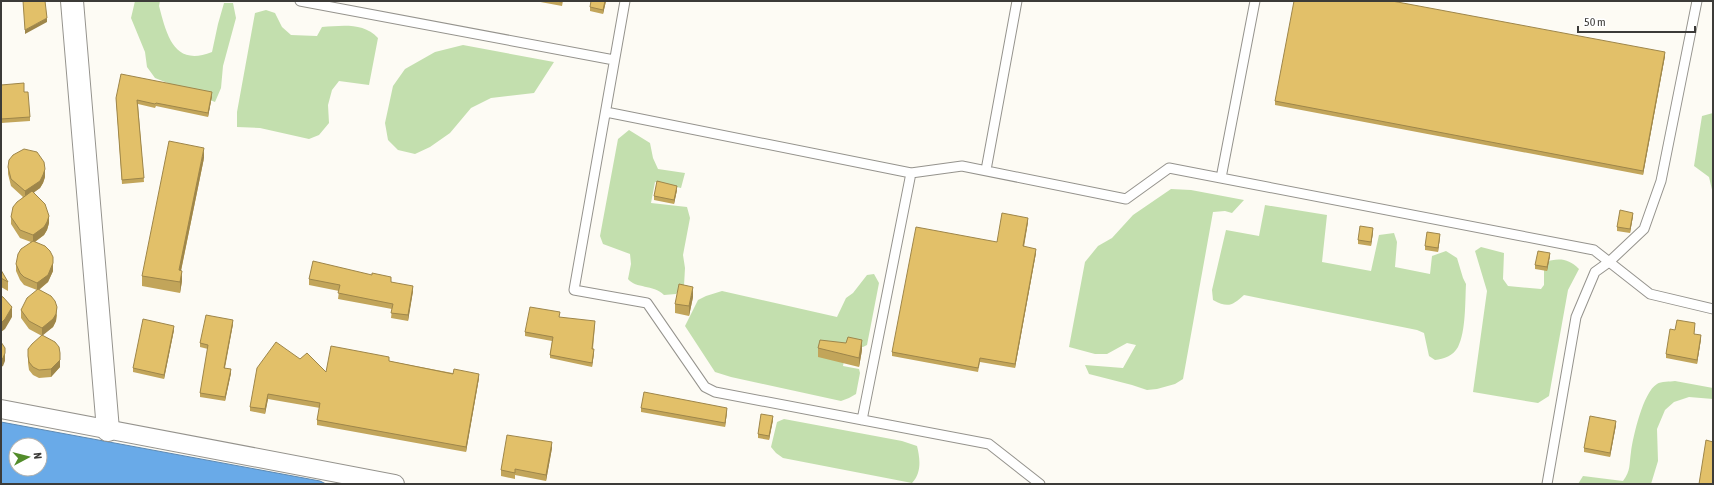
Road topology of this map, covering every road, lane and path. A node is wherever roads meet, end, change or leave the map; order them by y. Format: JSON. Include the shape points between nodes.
{"nodes":[{"id":1,"x":72,"y":1,"type":"edge"},
{"id":2,"x":300,"y":1,"type":"edge"},
{"id":3,"x":625,"y":1,"type":"edge"},
{"id":4,"x":1017,"y":1,"type":"edge"},
{"id":5,"x":1255,"y":1,"type":"edge"},
{"id":6,"x":1698,"y":1,"type":"edge"},
{"id":7,"x":614,"y":60,"type":"junction"},
{"id":8,"x":606,"y":112,"type":"junction"},
{"id":9,"x":986,"y":170,"type":"junction"},
{"id":10,"x":911,"y":173,"type":"junction"},
{"id":11,"x":1221,"y":178,"type":"junction"},
{"id":12,"x":1609,"y":262,"type":"junction"},
{"id":13,"x":1713,"y":309,"type":"edge"},
{"id":14,"x":1,"y":409,"type":"edge"},
{"id":15,"x":862,"y":420,"type":"junction"},
{"id":16,"x":108,"y":430,"type":"junction"},
{"id":17,"x":395,"y":484,"type":"edge"},
{"id":18,"x":1040,"y":484,"type":"edge"},
{"id":19,"x":1547,"y":484,"type":"edge"}],
"edges":[{"from":1,"to":16,"type":"street"},
{"from":2,"to":7,"type":"lane"},
{"from":3,"to":7,"type":"lane"},
{"from":4,"to":9,"type":"lane"},
{"from":5,"to":11,"type":"lane"},
{"from":6,"to":12,"type":"lane","via":[[1661,181],[1644,229]]},
{"from":7,"to":8,"type":"lane"},
{"from":8,"to":10,"type":"lane"},
{"from":8,"to":15,"type":"lane","via":[[574,290],[648,303],[705,387],[715,392]]},
{"from":9,"to":10,"type":"lane","via":[[962,166]]},
{"from":9,"to":11,"type":"lane","via":[[1126,199],[1169,168]]},
{"from":10,"to":15,"type":"lane"},
{"from":11,"to":12,"type":"lane","via":[[1594,250]]},
{"from":12,"to":13,"type":"lane","via":[[1650,294]]},
{"from":12,"to":19,"type":"lane","via":[[1595,272],[1576,317]]},
{"from":14,"to":16,"type":"street"},
{"from":15,"to":18,"type":"lane","via":[[989,444]]},
{"from":16,"to":17,"type":"street"}]}
